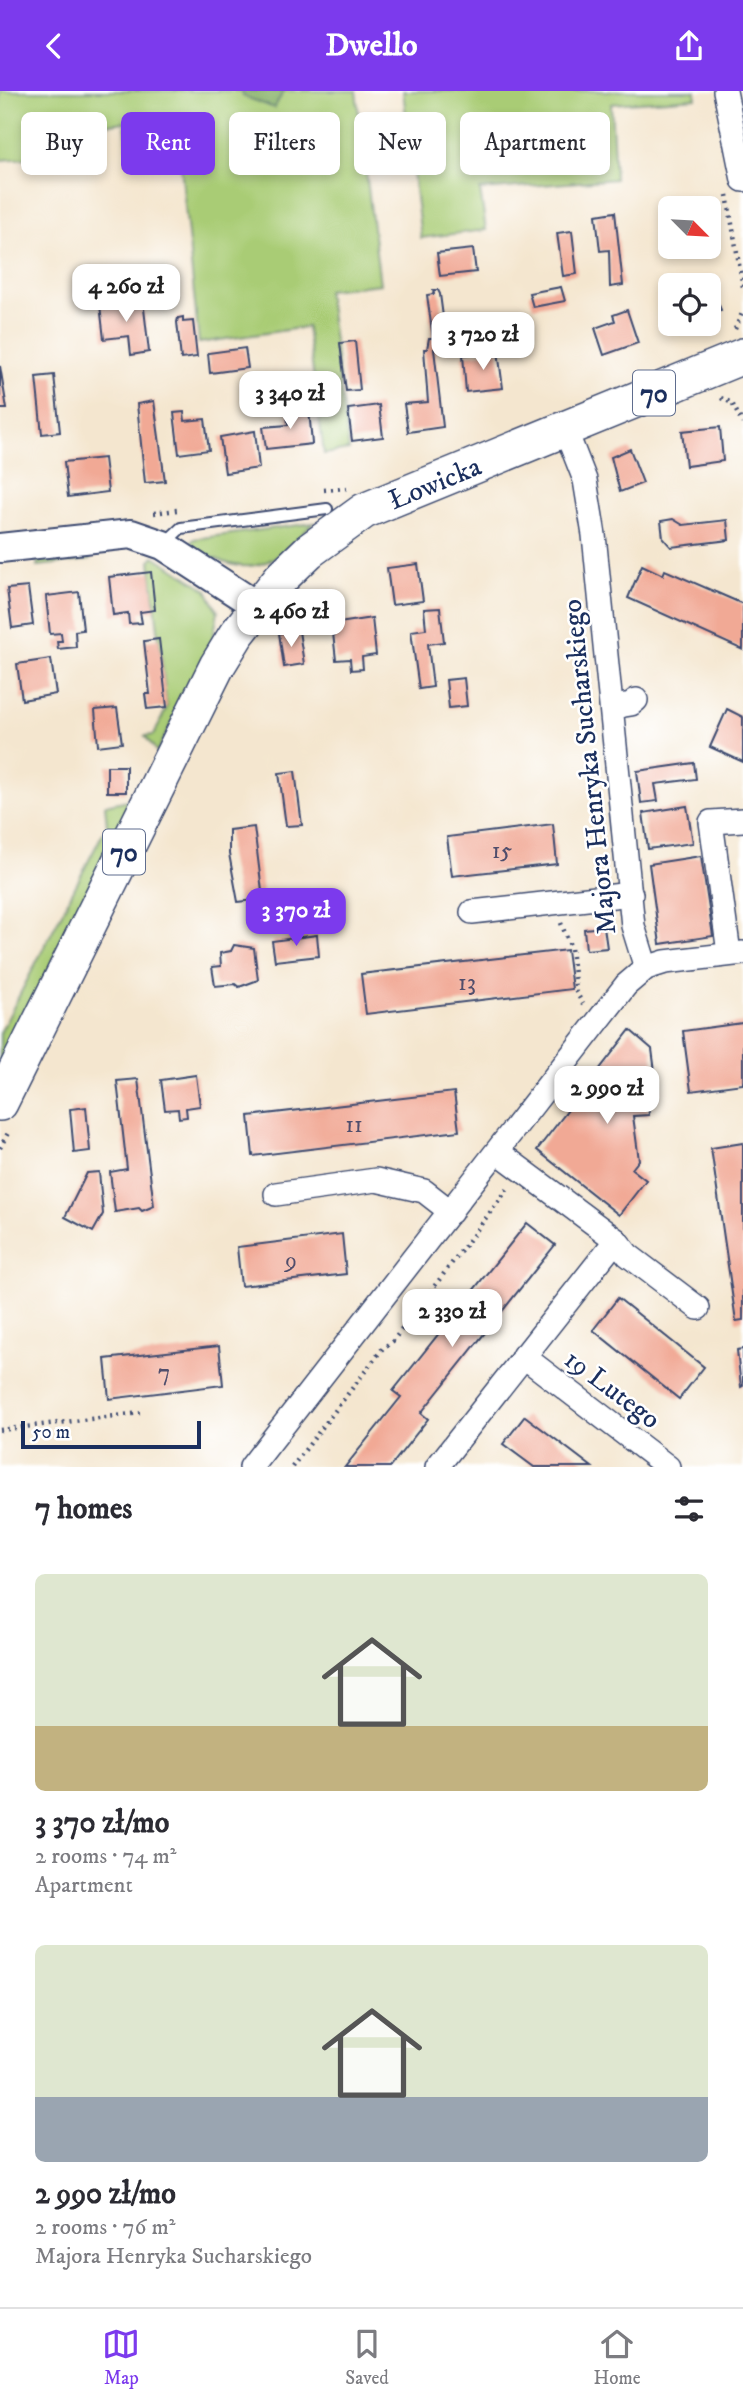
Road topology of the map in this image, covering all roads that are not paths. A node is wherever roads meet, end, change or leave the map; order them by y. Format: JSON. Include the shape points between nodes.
{"nodes":[{"id":1,"x":725,"y":91,"type":"edge"},
{"id":2,"x":743,"y":180,"type":"edge"},
{"id":3,"x":743,"y":356,"type":"edge"},
{"id":4,"x":565,"y":429,"type":"junction"},
{"id":5,"x":327,"y":509,"type":"dead end"},
{"id":6,"x":163,"y":545,"type":"junction"},
{"id":7,"x":0,"y":548,"type":"edge"},
{"id":8,"x":257,"y":606,"type":"junction"},
{"id":9,"x":636,"y":700,"type":"dead end"},
{"id":10,"x":612,"y":707,"type":"junction"},
{"id":11,"x":743,"y":820,"type":"edge"},
{"id":12,"x":631,"y":894,"type":"junction"},
{"id":13,"x":472,"y":912,"type":"dead end"},
{"id":14,"x":736,"y":953,"type":"edge"},
{"id":15,"x":646,"y":968,"type":"junction"},
{"id":16,"x":6,"y":1113,"type":"edge"},
{"id":17,"x":498,"y":1152,"type":"junction"},
{"id":18,"x":276,"y":1194,"type":"dead end"},
{"id":19,"x":451,"y":1212,"type":"junction"},
{"id":20,"x":616,"y":1240,"type":"junction"},
{"id":21,"x":698,"y":1308,"type":"dead end"},
{"id":22,"x":523,"y":1356,"type":"junction"},
{"id":23,"x":251,"y":1467,"type":"edge"},
{"id":24,"x":437,"y":1467,"type":"edge"},
{"id":25,"x":668,"y":1467,"type":"edge"}],
"edges":[{"from":1,"to":2,"type":"street"},
{"from":3,"to":4,"type":"main road","name":"Łowicka","number":"70"},
{"from":4,"to":8,"type":"main road","name":"Łowicka","number":"70","via":[[364,511],[309,551]]},
{"from":4,"to":10,"type":"street","name":"Majora Henryka Sucharskiego","via":[[585,480]]},
{"from":5,"to":6,"type":"lane","via":[[181,528]]},
{"from":6,"to":7,"type":"street","via":[[131,534]]},
{"from":6,"to":8,"type":"street"},
{"from":8,"to":16,"type":"main road","number":"70","via":[[217,666]]},
{"from":9,"to":10,"type":"street"},
{"from":10,"to":12,"type":"street","name":"Majora Henryka Sucharskiego"},
{"from":11,"to":14,"type":"street","via":[[711,822]]},
{"from":12,"to":13,"type":"street"},
{"from":12,"to":15,"type":"street","name":"Majora Henryka Sucharskiego","via":[[636,942]]},
{"from":14,"to":15,"type":"street"},
{"from":15,"to":17,"type":"street","via":[[608,1005]]},
{"from":17,"to":19,"type":"street"},
{"from":17,"to":20,"type":"street"},
{"from":18,"to":19,"type":"street","via":[[376,1180],[424,1191]]},
{"from":19,"to":23,"type":"street"},
{"from":20,"to":21,"type":"street","via":[[628,1255]]},
{"from":20,"to":22,"type":"street","name":"19 Lutego"},
{"from":22,"to":24,"type":"street","name":"19 Lutego"},
{"from":22,"to":25,"type":"street","name":"19 Lutego"}]}
